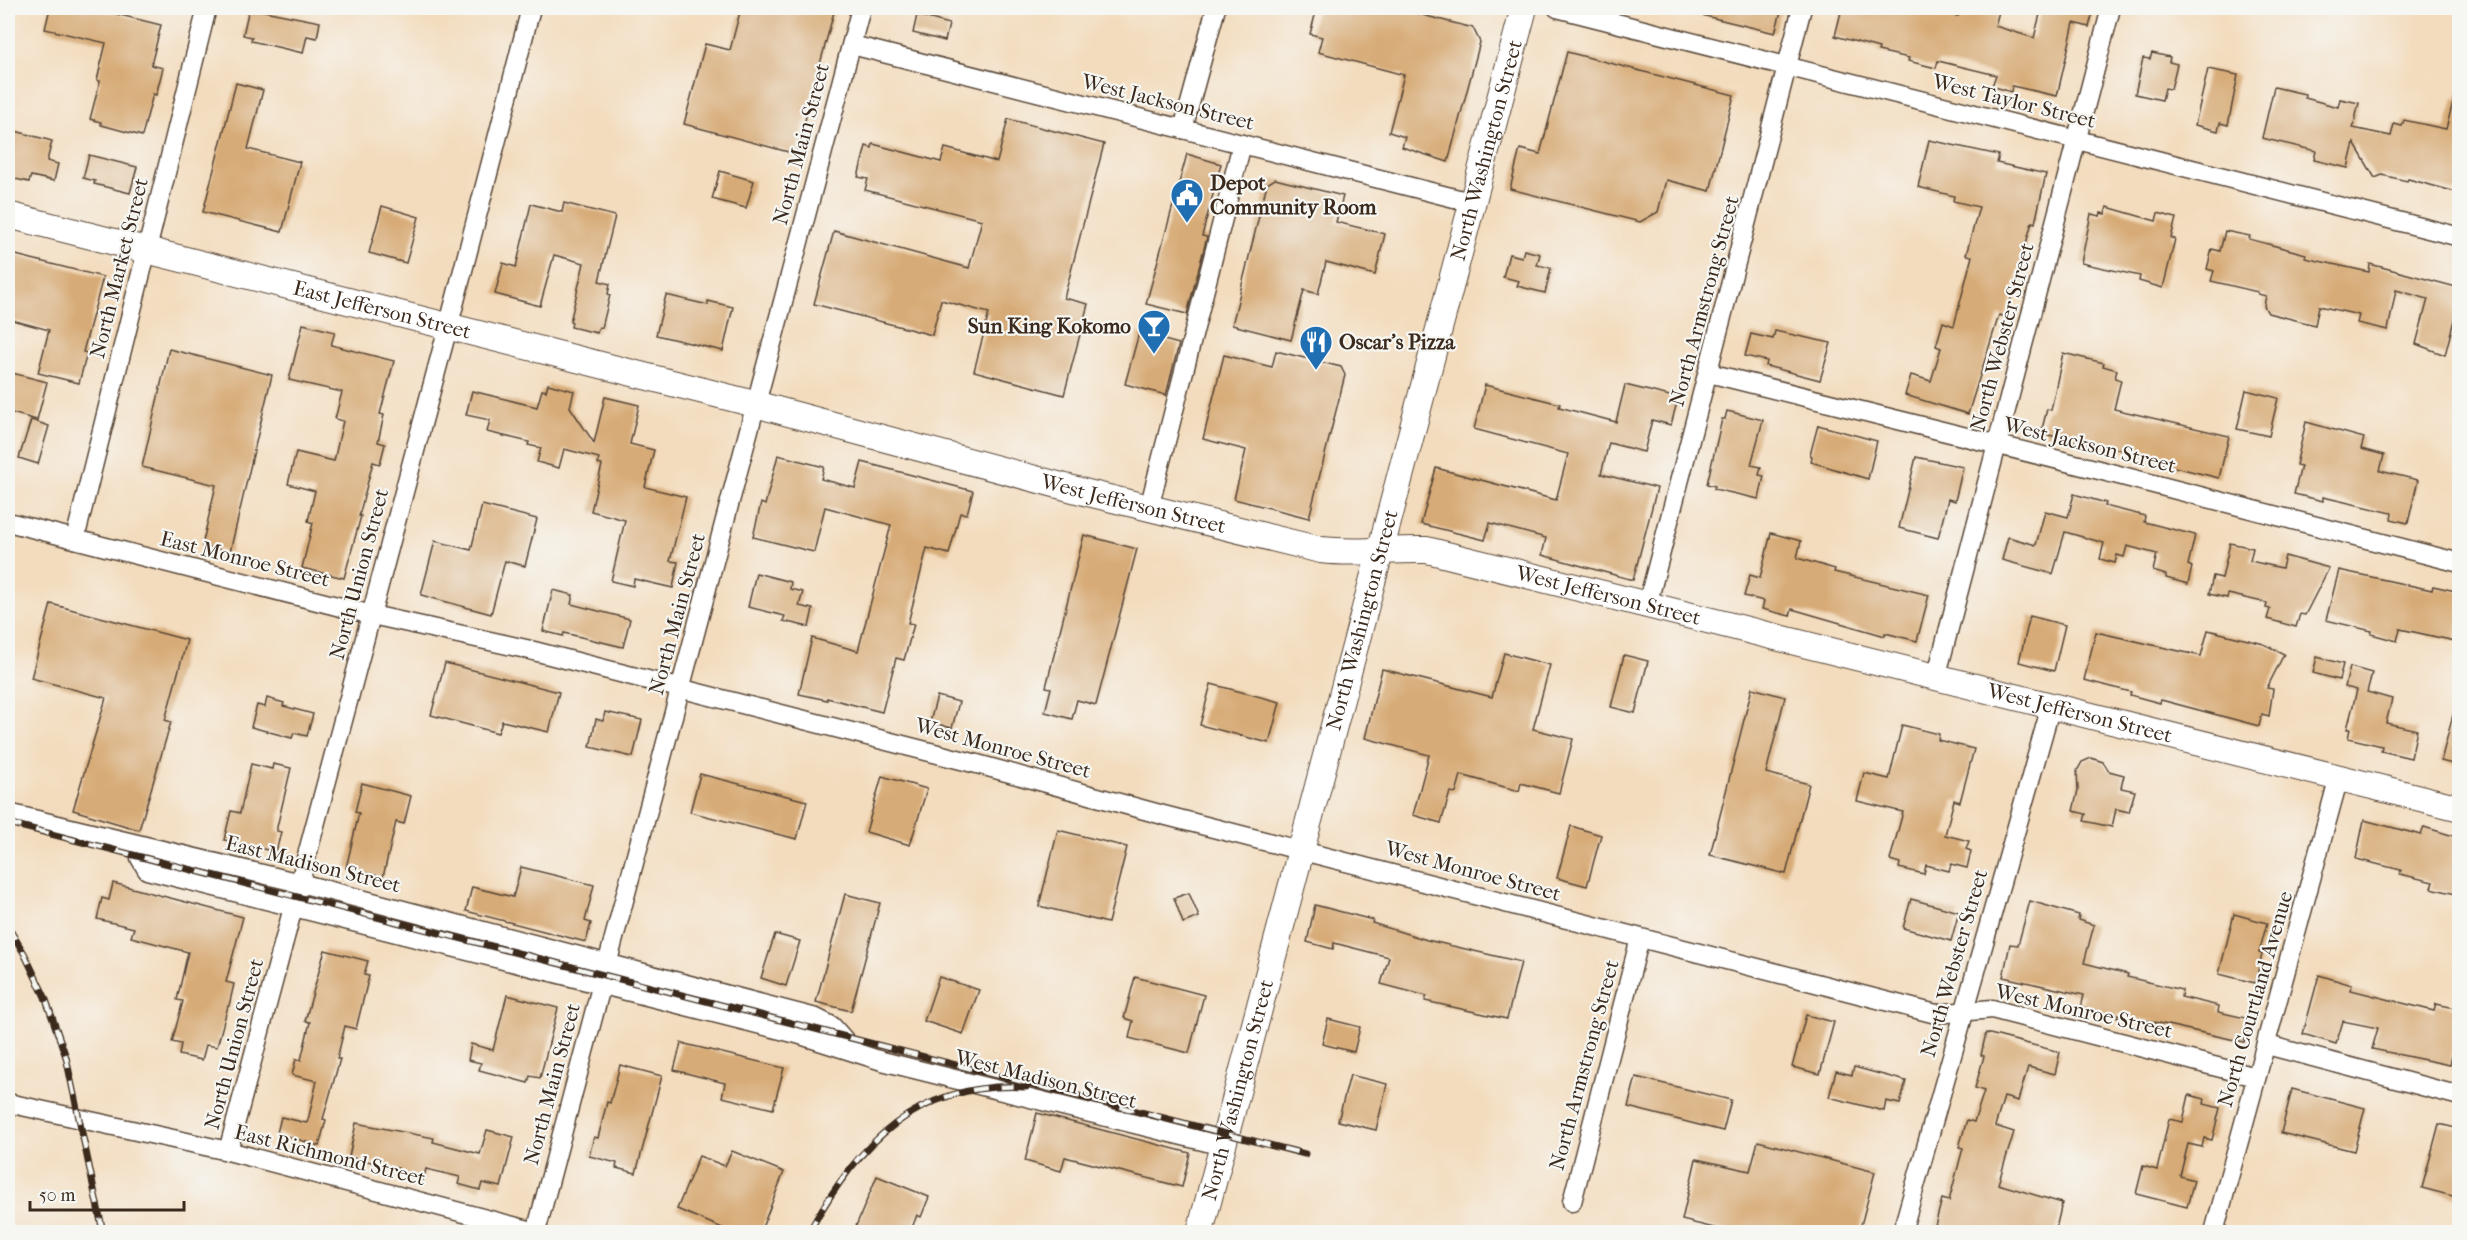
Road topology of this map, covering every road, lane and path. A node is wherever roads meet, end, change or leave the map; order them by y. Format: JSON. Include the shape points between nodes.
{"nodes":[{"id":1,"x":207,"y":8,"type":"edge"},
{"id":2,"x":531,"y":8,"type":"edge"},
{"id":3,"x":861,"y":8,"type":"edge"},
{"id":4,"x":1216,"y":8,"type":"edge"},
{"id":5,"x":1524,"y":8,"type":"edge"},
{"id":6,"x":1557,"y":8,"type":"edge"},
{"id":7,"x":1803,"y":8,"type":"edge"},
{"id":8,"x":2111,"y":8,"type":"edge"},
{"id":9,"x":852,"y":45,"type":"junction"},
{"id":10,"x":1788,"y":66,"type":"junction"},
{"id":11,"x":1183,"y":129,"type":"junction"},
{"id":12,"x":2077,"y":140,"type":"junction"},
{"id":13,"x":1242,"y":144,"type":"junction"},
{"id":14,"x":1474,"y":203,"type":"junction"},
{"id":15,"x":8,"y":215,"type":"edge"},
{"id":16,"x":2460,"y":237,"type":"edge"},
{"id":17,"x":147,"y":250,"type":"junction"},
{"id":18,"x":448,"y":327,"type":"junction"},
{"id":19,"x":1709,"y":373,"type":"junction"},
{"id":20,"x":755,"y":404,"type":"junction"},
{"id":21,"x":1996,"y":445,"type":"junction"},
{"id":22,"x":1149,"y":508,"type":"junction"},
{"id":23,"x":8,"y":522,"type":"edge"},
{"id":24,"x":75,"y":539,"type":"junction"},
{"id":25,"x":1381,"y":549,"type":"junction"},
{"id":26,"x":2460,"y":563,"type":"edge"},
{"id":27,"x":1647,"y":606,"type":"junction"},
{"id":28,"x":372,"y":615,"type":"junction"},
{"id":29,"x":1936,"y":678,"type":"junction"},
{"id":30,"x":681,"y":688,"type":"junction"},
{"id":31,"x":2051,"y":706,"type":"junction"},
{"id":32,"x":2340,"y":777,"type":"junction"},
{"id":33,"x":2460,"y":808,"type":"edge"},
{"id":34,"x":8,"y":813,"type":"edge"},
{"id":35,"x":1302,"y":850,"type":"junction"},
{"id":36,"x":142,"y":852,"type":"junction"},
{"id":37,"x":300,"y":883,"type":"junction"},
{"id":38,"x":293,"y":908,"type":"junction"},
{"id":39,"x":1640,"y":938,"type":"junction"},
{"id":40,"x":608,"y":963,"type":"junction"},
{"id":41,"x":602,"y":984,"type":"junction"},
{"id":42,"x":1963,"y":1012,"type":"junction"},
{"id":43,"x":2267,"y":1045,"type":"junction"},
{"id":44,"x":853,"y":1052,"type":"junction"},
{"id":45,"x":2256,"y":1077,"type":"junction"},
{"id":46,"x":2460,"y":1096,"type":"edge"},
{"id":47,"x":8,"y":1106,"type":"edge"},
{"id":48,"x":1222,"y":1146,"type":"junction"},
{"id":49,"x":228,"y":1151,"type":"junction"},
{"id":50,"x":1572,"y":1202,"type":"dead end"},
{"id":51,"x":536,"y":1232,"type":"edge"},
{"id":52,"x":1200,"y":1233,"type":"edge"},
{"id":53,"x":1902,"y":1233,"type":"edge"},
{"id":54,"x":2214,"y":1233,"type":"edge"}],
"edges":[{"from":1,"to":17,"type":"street","name":"North Market Street"},
{"from":2,"to":18,"type":"street","name":"North Union Street"},
{"from":3,"to":9,"type":"street","name":"North Main Street"},
{"from":4,"to":11,"type":"street"},
{"from":5,"to":14,"type":"street","name":"North Washington Street"},
{"from":6,"to":10,"type":"street","name":"West Taylor Street"},
{"from":7,"to":10,"type":"street","name":"North Armstrong Street"},
{"from":8,"to":12,"type":"street","name":"North Webster Street"},
{"from":9,"to":11,"type":"street","name":"West Jackson Street"},
{"from":9,"to":20,"type":"street","name":"North Main Street"},
{"from":10,"to":12,"type":"street","name":"West Taylor Street"},
{"from":10,"to":19,"type":"street","name":"North Armstrong Street"},
{"from":11,"to":13,"type":"street","name":"West Jackson Street"},
{"from":12,"to":16,"type":"street","name":"West Taylor Street"},
{"from":12,"to":21,"type":"street","name":"North Webster Street"},
{"from":13,"to":14,"type":"street","name":"West Jackson Street"},
{"from":13,"to":22,"type":"street"},
{"from":14,"to":25,"type":"street","name":"North Washington Street"},
{"from":15,"to":17,"type":"street","name":"East Jefferson Street"},
{"from":17,"to":18,"type":"street","name":"East Jefferson Street"},
{"from":17,"to":24,"type":"street","name":"North Market Street"},
{"from":18,"to":20,"type":"street","name":"East Jefferson Street"},
{"from":18,"to":28,"type":"street","name":"North Union Street"},
{"from":19,"to":21,"type":"street","name":"West Jackson Street"},
{"from":19,"to":27,"type":"street","name":"North Armstrong Street"},
{"from":20,"to":22,"type":"street","name":"West Jefferson Street"},
{"from":20,"to":30,"type":"street","name":"North Main Street"},
{"from":21,"to":26,"type":"street","name":"West Jackson Street"},
{"from":21,"to":29,"type":"street","name":"North Webster Street"},
{"from":22,"to":25,"type":"street","name":"West Jefferson Street","via":[[1321,550],[1346,553]]},
{"from":23,"to":24,"type":"street","name":"East Monroe Street"},
{"from":24,"to":28,"type":"street","name":"East Monroe Street"},
{"from":25,"to":27,"type":"street","name":"West Jefferson Street","via":[[1427,550]]},
{"from":25,"to":35,"type":"street","name":"North Washington Street"},
{"from":27,"to":29,"type":"street","name":"West Jefferson Street"},
{"from":28,"to":30,"type":"street","name":"East Monroe Street"},
{"from":28,"to":37,"type":"street","name":"North Union Street"},
{"from":29,"to":31,"type":"street","name":"West Jefferson Street"},
{"from":30,"to":35,"type":"street","name":"West Monroe Street"},
{"from":30,"to":40,"type":"street","name":"North Main Street"},
{"from":31,"to":32,"type":"street","name":"West Jefferson Street"},
{"from":31,"to":42,"type":"street","name":"North Webster Street"},
{"from":32,"to":33,"type":"street","name":"West Jefferson Street"},
{"from":32,"to":43,"type":"street","name":"North Courtland Avenue"},
{"from":34,"to":36,"type":"street","name":"East Madison Street"},
{"from":35,"to":39,"type":"street","name":"West Monroe Street"},
{"from":35,"to":48,"type":"street","name":"North Washington Street"},
{"from":36,"to":37,"type":"street","name":"East Madison Street"},
{"from":36,"to":38,"type":"street","name":"East Madison Street","via":[[147,870]]},
{"from":37,"to":38,"type":"street","name":"North Union Street"},
{"from":37,"to":40,"type":"street","name":"East Madison Street"},
{"from":38,"to":41,"type":"street","name":"East Madison Street"},
{"from":38,"to":49,"type":"street","name":"North Union Street"},
{"from":39,"to":42,"type":"street","name":"West Monroe Street","via":[[1936,1014]]},
{"from":39,"to":50,"type":"street","name":"North Armstrong Street"},
{"from":40,"to":41,"type":"street","name":"North Main Street"},
{"from":40,"to":44,"type":"street","via":[[821,1019],[832,1026]]},
{"from":41,"to":44,"type":"street","name":"West Madison Street"},
{"from":41,"to":51,"type":"street","name":"North Main Street"},
{"from":42,"to":45,"type":"street","name":"West Monroe Street","via":[[1992,1009]]},
{"from":42,"to":53,"type":"street","name":"North Webster Street"},
{"from":43,"to":45,"type":"street","name":"North Courtland Avenue"},
{"from":43,"to":46,"type":"street"},
{"from":44,"to":48,"type":"street","name":"West Madison Street"},
{"from":45,"to":54,"type":"street","name":"North Courtland Avenue"},
{"from":47,"to":49,"type":"street","name":"East Richmond Street"},
{"from":48,"to":52,"type":"street","name":"North Washington Street"},
{"from":49,"to":51,"type":"street","name":"East Richmond Street"}]}
